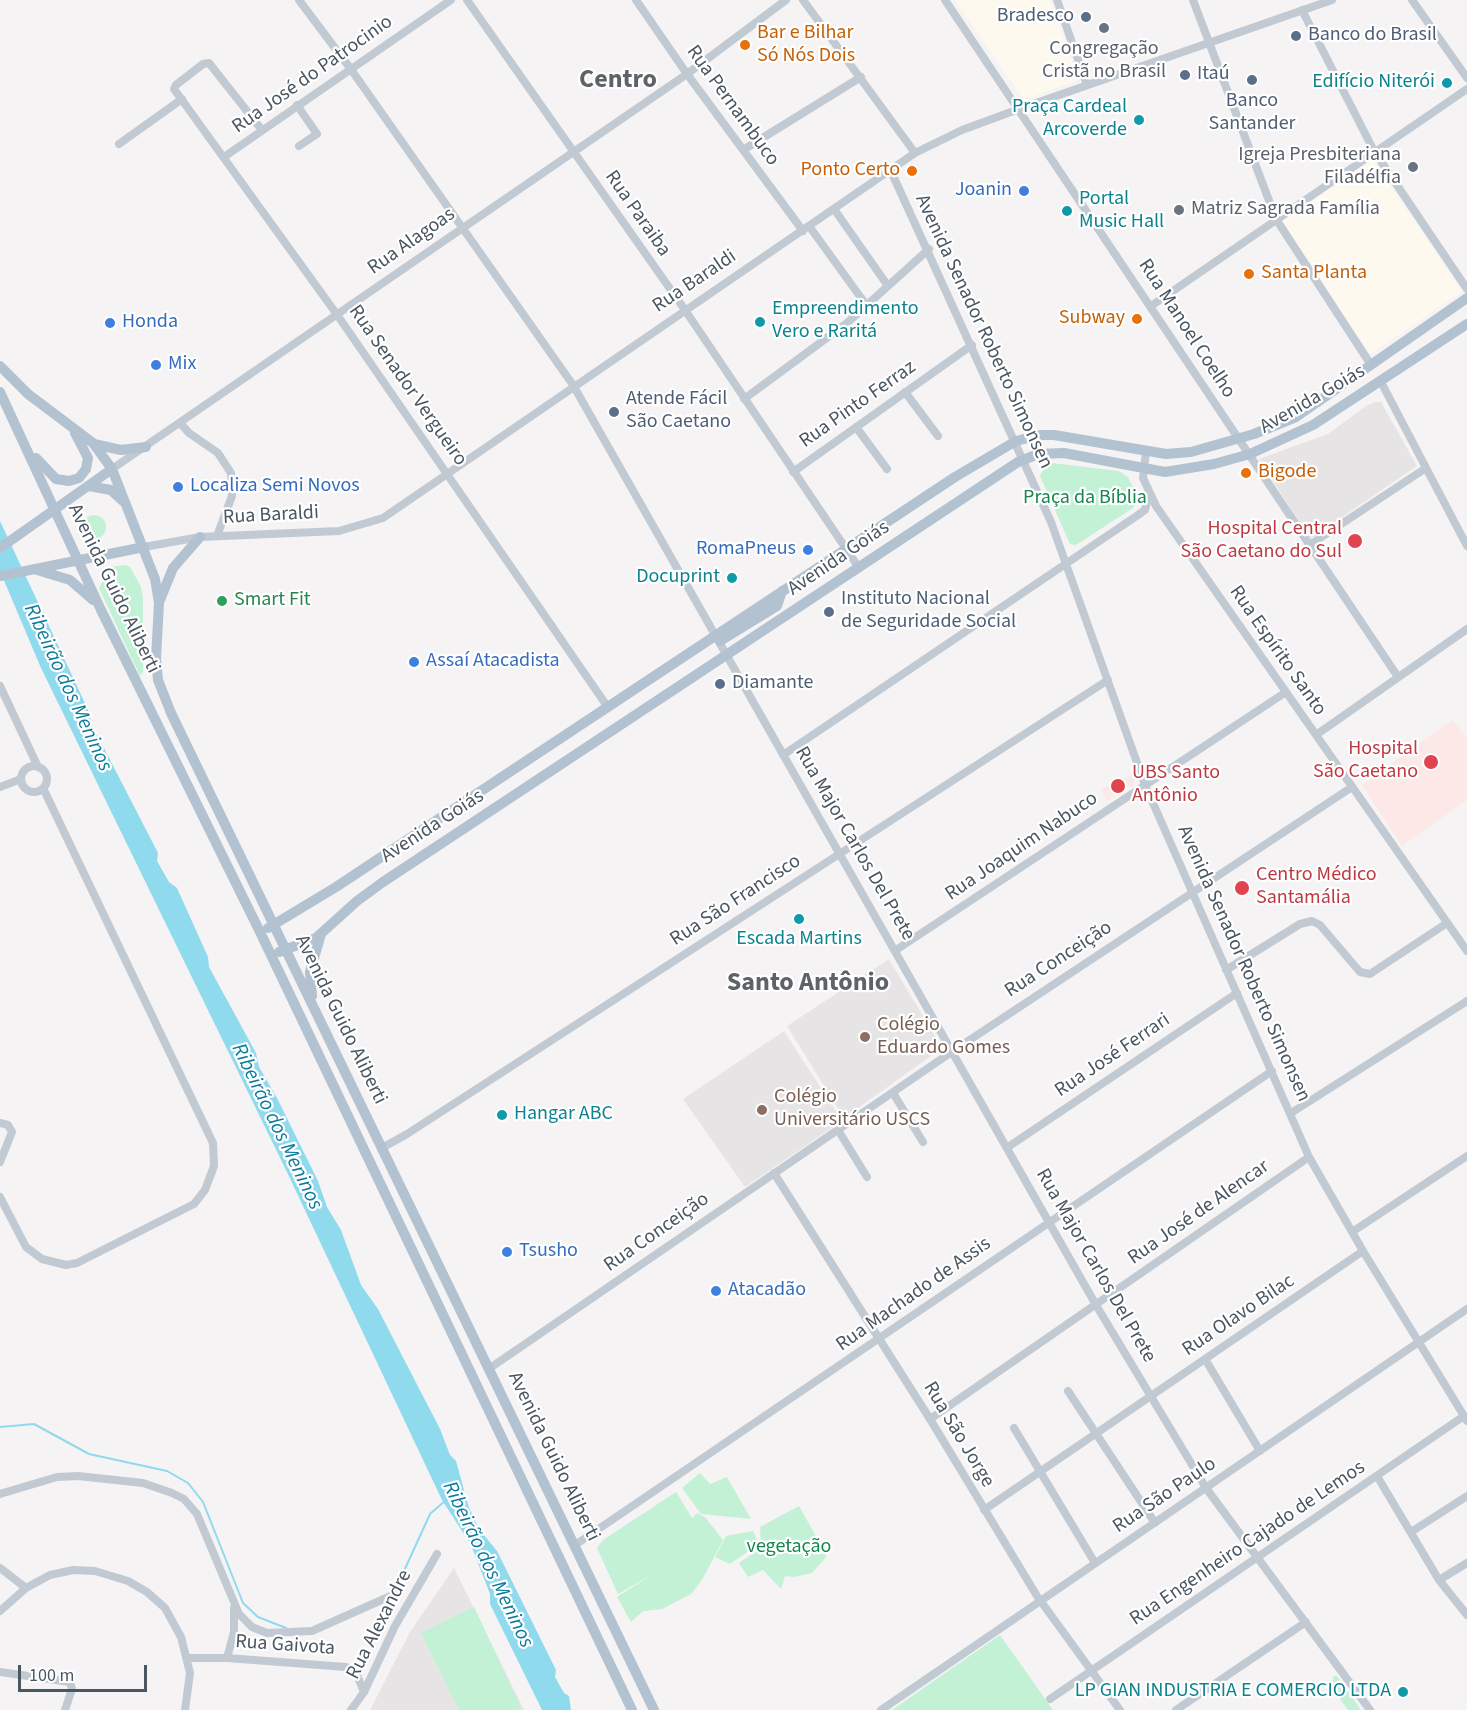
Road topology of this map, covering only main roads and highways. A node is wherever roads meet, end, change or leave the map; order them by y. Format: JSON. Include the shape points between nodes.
{"nodes":[{"id":1,"x":1467,"y":298,"type":"edge"},
{"id":2,"x":1467,"y":324,"type":"edge"},
{"id":3,"x":0,"y":366,"type":"edge"},
{"id":4,"x":0,"y":392,"type":"edge"},
{"id":5,"x":68,"y":423,"type":"junction"},
{"id":6,"x":93,"y":443,"type":"junction"},
{"id":7,"x":26,"y":446,"type":"junction"},
{"id":8,"x":146,"y":447,"type":"road end"},
{"id":9,"x":112,"y":470,"type":"junction"},
{"id":10,"x":89,"y":486,"type":"junction"},
{"id":11,"x":127,"y":506,"type":"junction"},
{"id":12,"x":55,"y":510,"type":"junction"},
{"id":13,"x":200,"y":537,"type":"road end"},
{"id":14,"x":144,"y":547,"type":"junction"},
{"id":15,"x":0,"y":548,"type":"edge"},
{"id":16,"x":78,"y":559,"type":"junction"},
{"id":17,"x":30,"y":568,"type":"junction"},
{"id":18,"x":0,"y":576,"type":"edge"},
{"id":19,"x":159,"y":603,"type":"junction"},
{"id":20,"x":101,"y":610,"type":"junction"},
{"id":21,"x":274,"y":925,"type":"junction"},
{"id":22,"x":260,"y":932,"type":"junction"},
{"id":23,"x":321,"y":933,"type":"junction"},
{"id":24,"x":286,"y":951,"type":"junction"},
{"id":25,"x":270,"y":955,"type":"junction"},
{"id":26,"x":314,"y":1009,"type":"junction"},
{"id":27,"x":356,"y":1133,"type":"junction"},
{"id":28,"x":382,"y":1148,"type":"junction"},
{"id":29,"x":633,"y":1665,"type":"junction"},
{"id":30,"x":612,"y":1667,"type":"junction"},
{"id":31,"x":632,"y":1710,"type":"edge"},
{"id":32,"x":654,"y":1710,"type":"edge"}],
"edges":[{"from":1,"to":21,"type":"main road","name":"Avenida Goiás","via":[[1296,417],[1239,439],[1178,454],[1054,435],[1016,441],[955,477],[718,638],[607,706]]},
{"from":2,"to":23,"type":"main road","name":"Avenida Goiás","via":[[1313,425],[1250,454],[1177,471],[1143,470],[1064,453],[1024,459],[374,888]]},
{"from":3,"to":5,"type":"main road","name":"Avenida Guido Aliberti","via":[[28,394]]},
{"from":4,"to":7,"type":"main road","name":"Avenida Guido Aliberti"},
{"from":5,"to":6,"type":"main road","name":"Avenida Guido Aliberti"},
{"from":5,"to":7,"type":"main road","via":[[88,458],[85,472],[76,479],[52,477]]},
{"from":6,"to":8,"type":"main road","via":[[121,450]]},
{"from":6,"to":9,"type":"main road","name":"Avenida Guido Aliberti"},
{"from":7,"to":12,"type":"main road","name":"Avenida Guido Aliberti"},
{"from":9,"to":10,"type":"main road","name":"Rua Alagoas"},
{"from":9,"to":11,"type":"main road","name":"Avenida Guido Aliberti"},
{"from":10,"to":11,"type":"main road","via":[[111,490]]},
{"from":10,"to":12,"type":"main road","name":"Rua Alagoas"},
{"from":11,"to":14,"type":"main road","name":"Avenida Guido Aliberti"},
{"from":12,"to":15,"type":"main road","name":"Rua Alagoas"},
{"from":12,"to":16,"type":"main road","name":"Avenida Guido Aliberti"},
{"from":13,"to":19,"type":"main road","via":[[173,568]]},
{"from":14,"to":16,"type":"main road","name":"Rua Baraldi"},
{"from":14,"to":19,"type":"main road","name":"Avenida Guido Aliberti"},
{"from":16,"to":17,"type":"main road","name":"Rua Baraldi"},
{"from":16,"to":20,"type":"main road","name":"Avenida Guido Aliberti"},
{"from":17,"to":18,"type":"main road","name":"Rua Baraldi"},
{"from":17,"to":20,"type":"main road","via":[[70,580]]},
{"from":19,"to":21,"type":"main road","name":"Avenida Guido Aliberti","via":[[158,680]]},
{"from":20,"to":22,"type":"main road","name":"Avenida Guido Aliberti"},
{"from":21,"to":22,"type":"main road","name":"Avenida Goiás"},
{"from":21,"to":24,"type":"main road","name":"Avenida Guido Aliberti"},
{"from":22,"to":25,"type":"main road","name":"Avenida Guido Aliberti"},
{"from":23,"to":24,"type":"main road","name":"Avenida Goiás"},
{"from":23,"to":26,"type":"main road","via":[[310,972]]},
{"from":24,"to":25,"type":"main road","name":"Avenida Goiás"},
{"from":24,"to":26,"type":"main road","name":"Avenida Guido Aliberti"},
{"from":25,"to":27,"type":"main road","name":"Avenida Guido Aliberti"},
{"from":26,"to":28,"type":"main road","name":"Avenida Guido Aliberti"},
{"from":27,"to":28,"type":"main road"},
{"from":27,"to":30,"type":"main road","name":"Avenida Guido Aliberti"},
{"from":28,"to":29,"type":"main road","name":"Avenida Guido Aliberti"},
{"from":29,"to":30,"type":"main road"},
{"from":29,"to":32,"type":"main road","name":"Avenida Guido Aliberti"},
{"from":30,"to":31,"type":"main road","name":"Avenida Guido Aliberti"}]}
